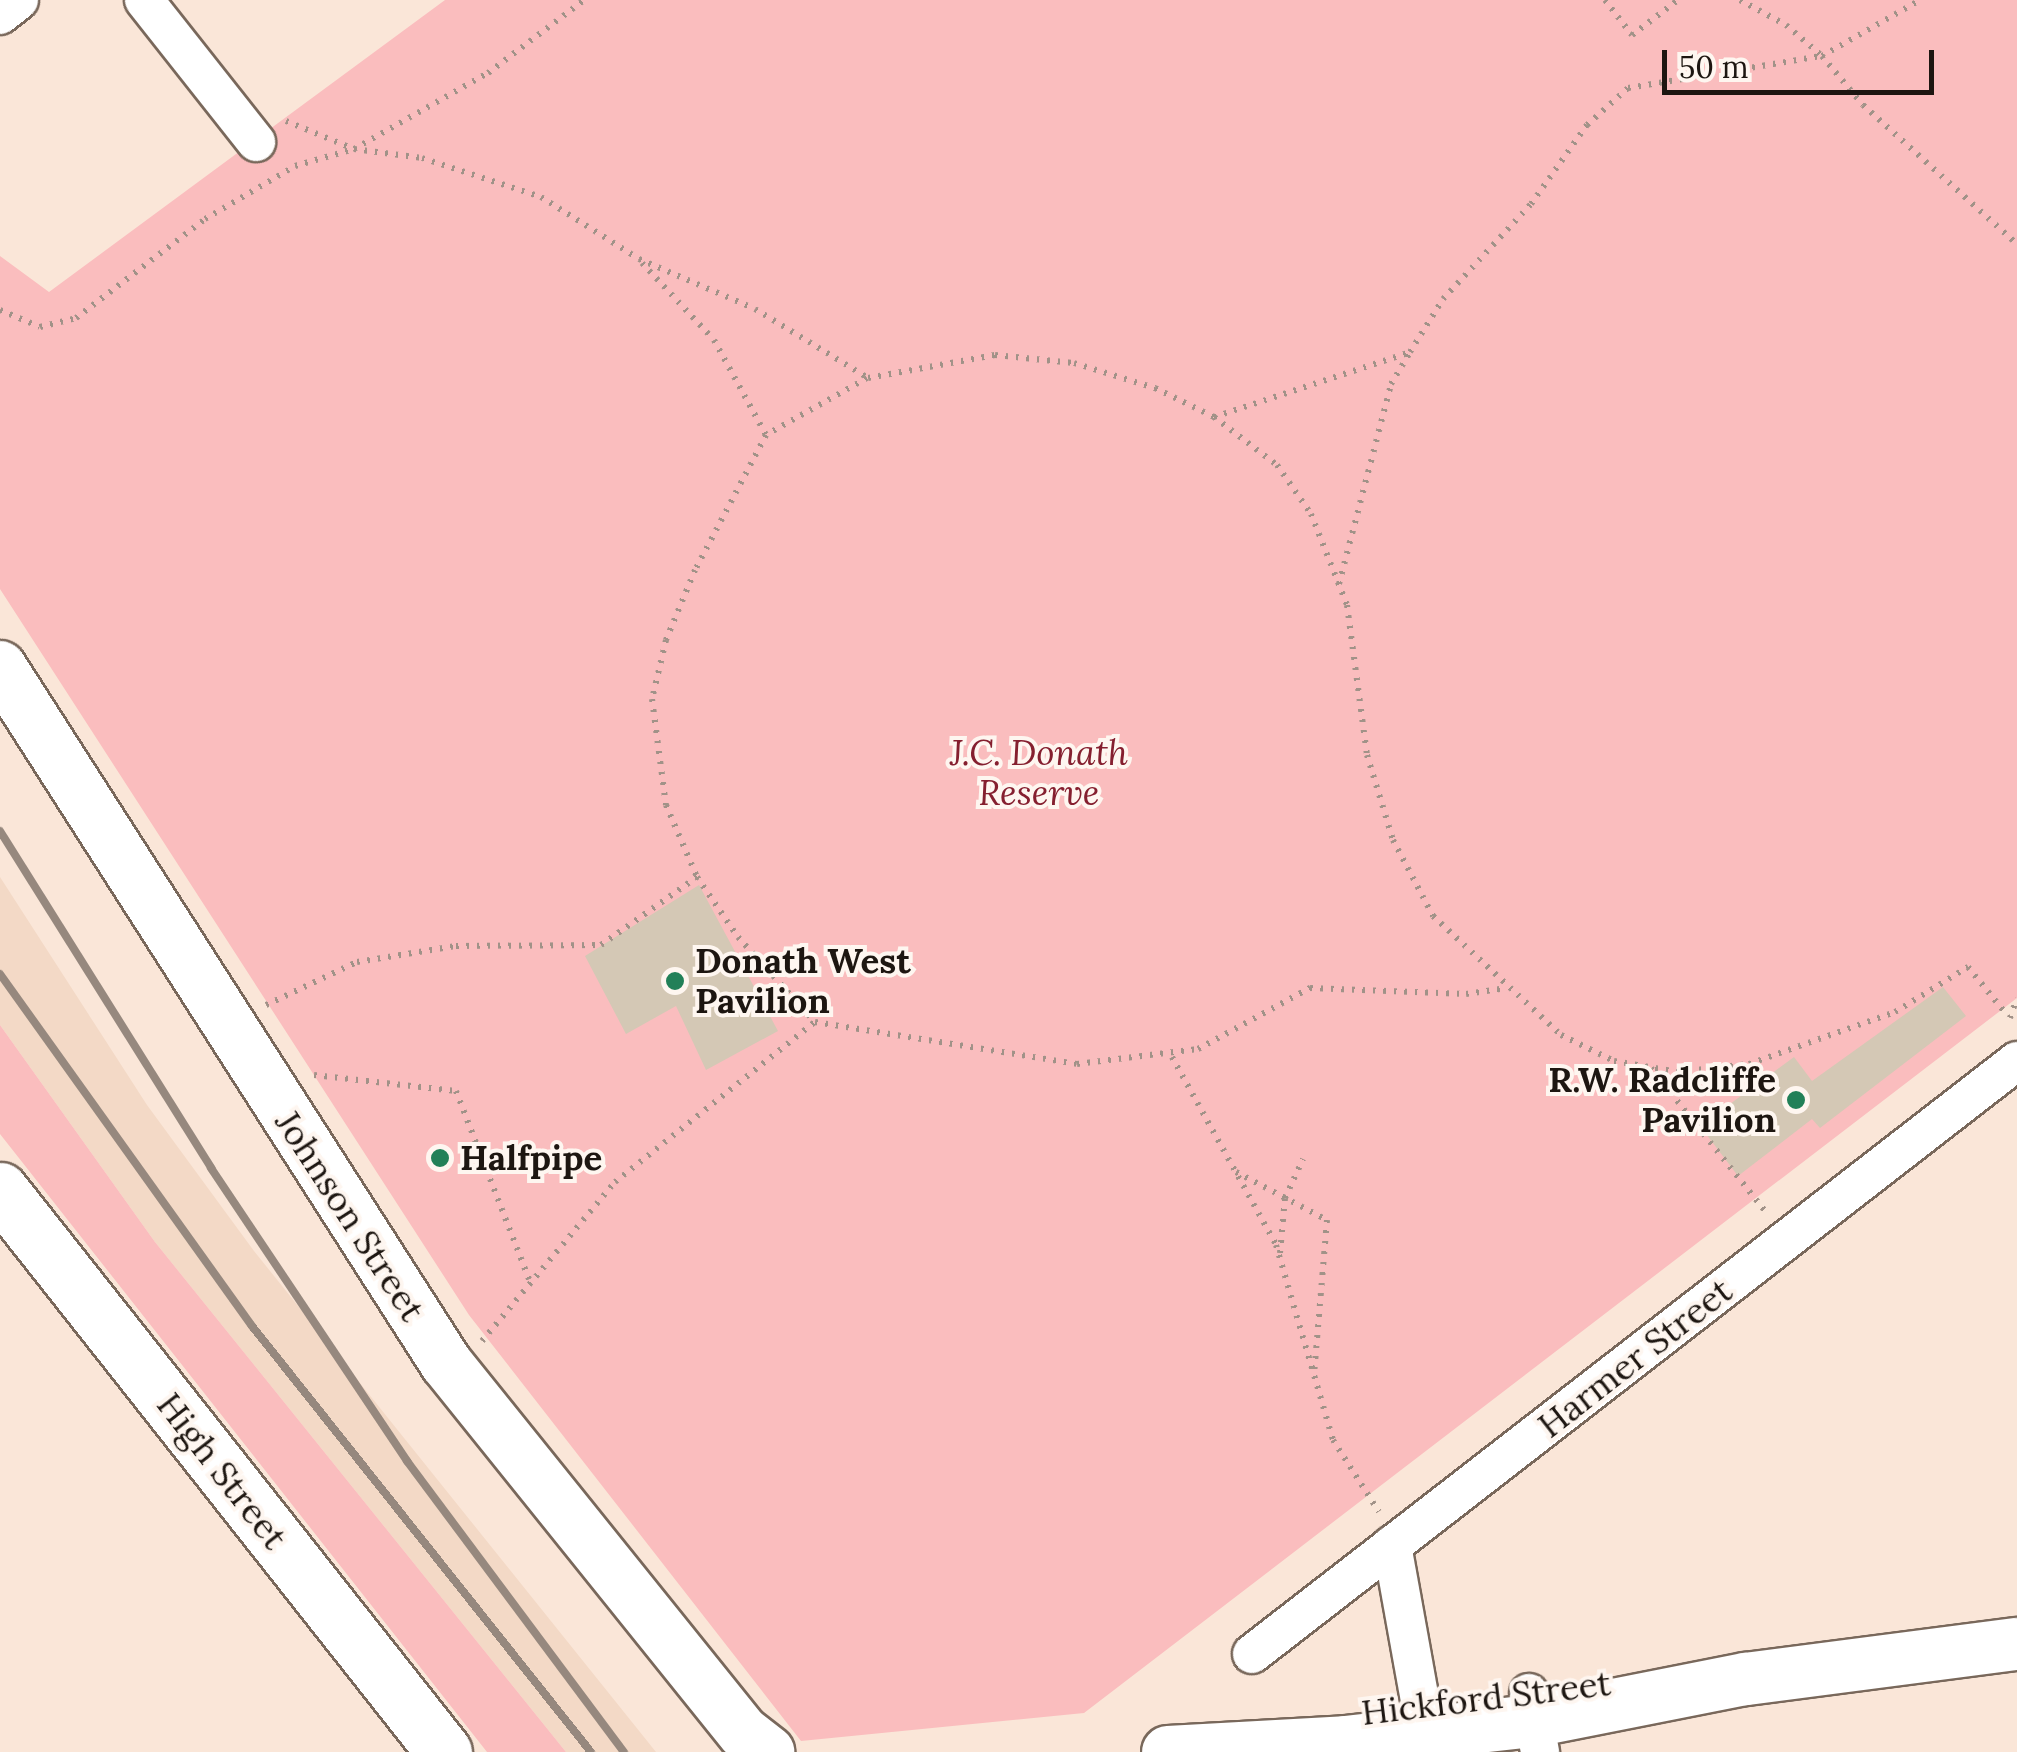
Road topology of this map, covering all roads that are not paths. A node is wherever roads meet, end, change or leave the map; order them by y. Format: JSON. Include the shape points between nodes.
{"nodes":[{"id":1,"x":19,"y":0,"type":"edge"},
{"id":2,"x":144,"y":0,"type":"edge"},
{"id":3,"x":0,"y":15,"type":"edge"},
{"id":4,"x":271,"y":132,"type":"road end"},
{"id":5,"x":0,"y":667,"type":"edge"},
{"id":6,"x":2017,"y":1061,"type":"edge"},
{"id":7,"x":0,"y":1190,"type":"edge"},
{"id":8,"x":1395,"y":1543,"type":"junction"},
{"id":9,"x":2017,"y":1644,"type":"edge"},
{"id":10,"x":1252,"y":1654,"type":"dead end"},
{"id":11,"x":1425,"y":1720,"type":"junction"},
{"id":12,"x":1534,"y":1722,"type":"edge"},
{"id":13,"x":755,"y":1746,"type":"edge"},
{"id":14,"x":444,"y":1752,"type":"edge"},
{"id":15,"x":1168,"y":1752,"type":"edge"}],
"edges":[{"from":1,"to":3,"type":"street"},
{"from":2,"to":4,"type":"street"},
{"from":5,"to":13,"type":"street","name":"Johnson Street","via":[[446,1363]]},
{"from":6,"to":8,"type":"street","name":"Harmer Street"},
{"from":7,"to":14,"type":"main road","name":"High Street"},
{"from":8,"to":10,"type":"street","name":"Harmer Street"},
{"from":8,"to":11,"type":"street"},
{"from":9,"to":12,"type":"street","name":"Hickford Street","via":[[1746,1679],[1624,1680]]},
{"from":11,"to":12,"type":"street","name":"Hickford Street"},
{"from":11,"to":15,"type":"street","name":"Hickford Street","via":[[1339,1717]]}]}
